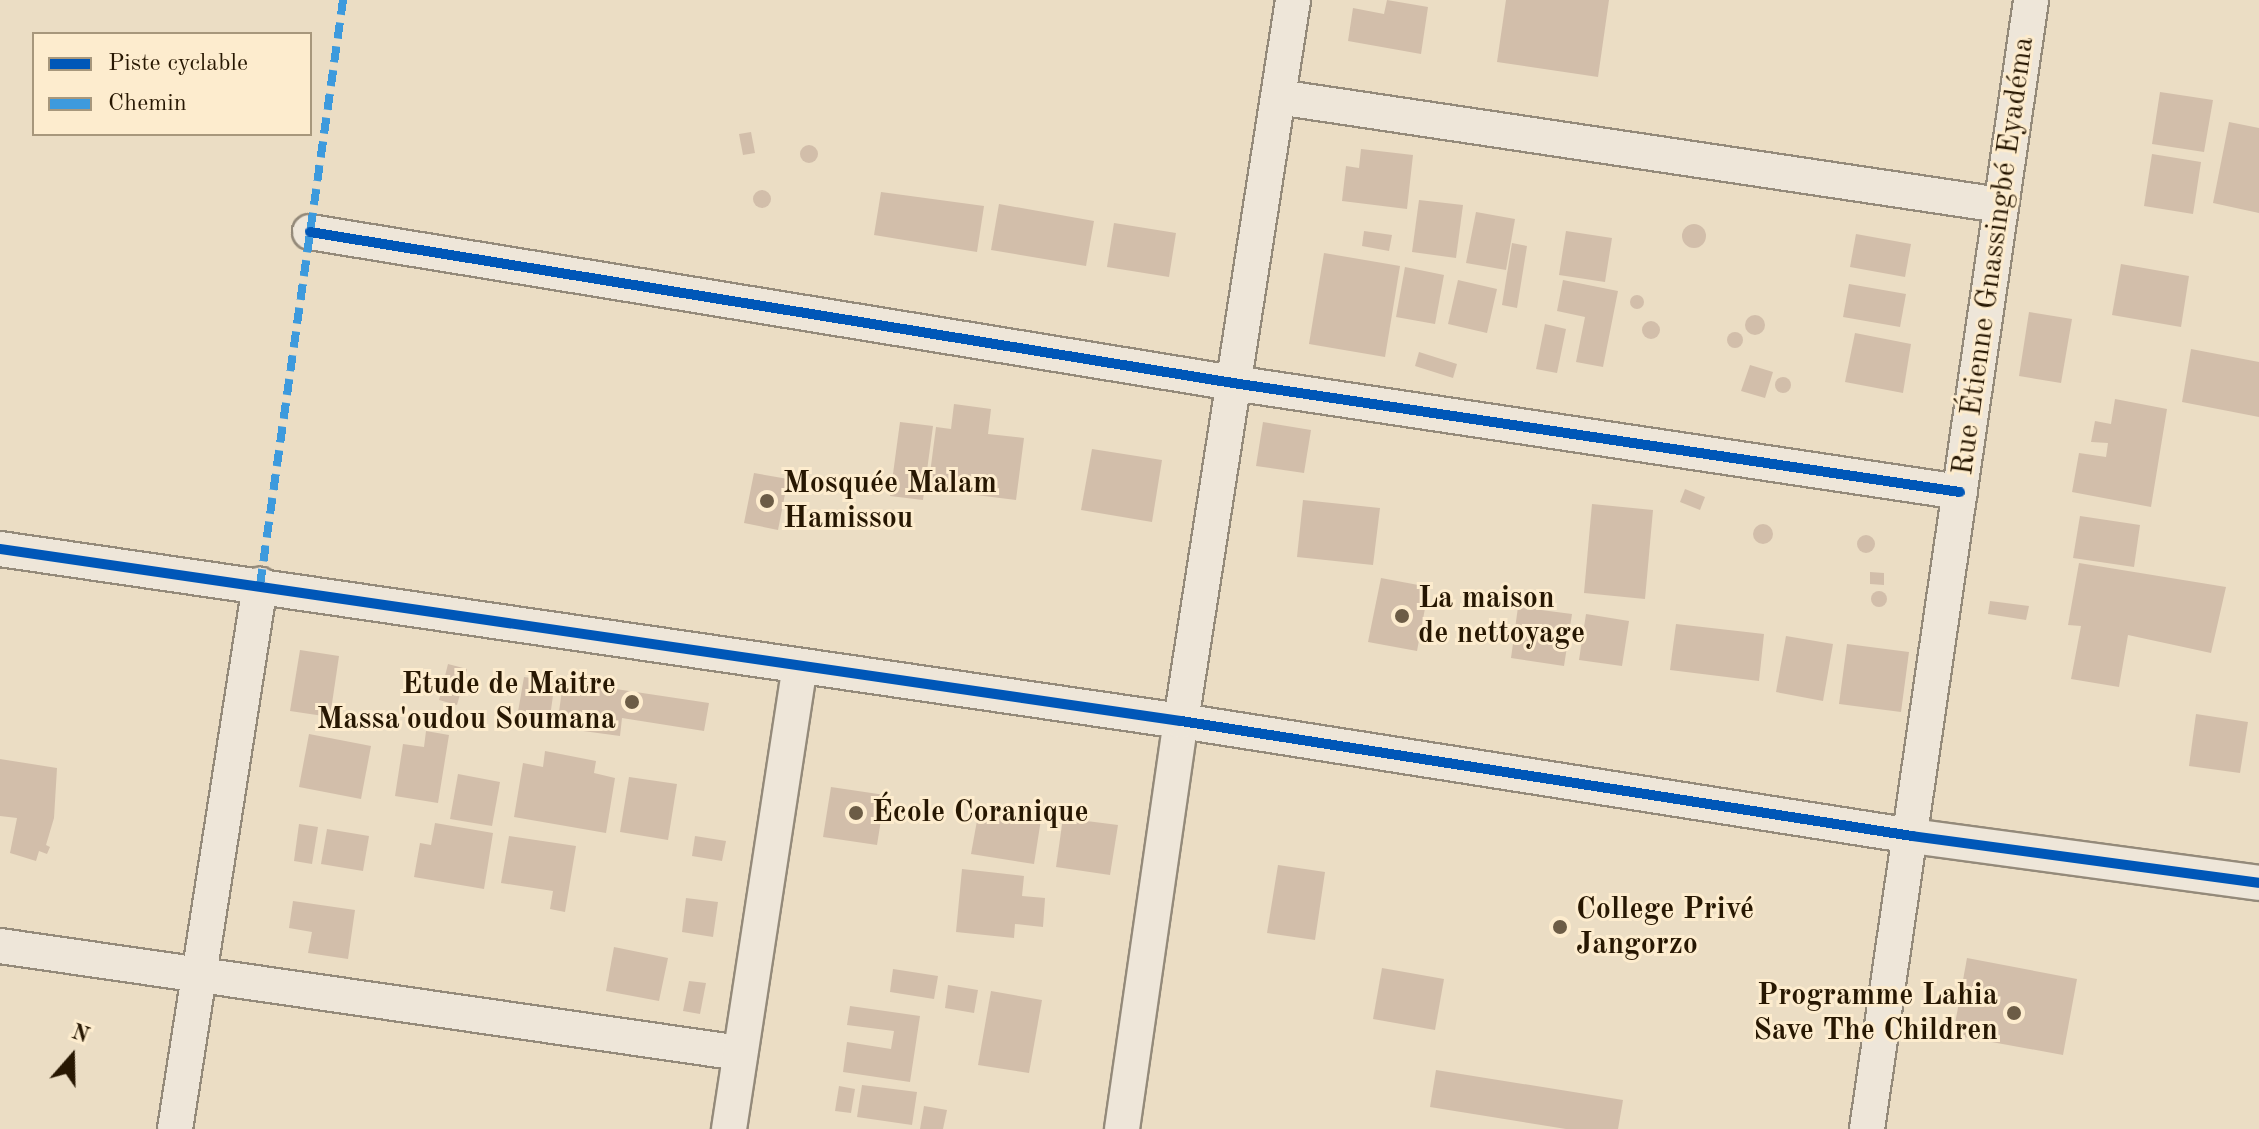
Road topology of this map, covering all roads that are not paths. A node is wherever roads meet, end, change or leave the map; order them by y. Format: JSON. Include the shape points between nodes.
{"nodes":[{"id":1,"x":1293,"y":0,"type":"edge"},
{"id":2,"x":2031,"y":0,"type":"edge"},
{"id":3,"x":1278,"y":97,"type":"junction"},
{"id":4,"x":2000,"y":205,"type":"junction"},
{"id":5,"x":310,"y":232,"type":"dead end"},
{"id":6,"x":1233,"y":383,"type":"junction"},
{"id":7,"x":1960,"y":492,"type":"junction"},
{"id":8,"x":0,"y":549,"type":"edge"},
{"id":9,"x":260,"y":585,"type":"junction"},
{"id":10,"x":800,"y":667,"type":"junction"},
{"id":11,"x":1181,"y":721,"type":"junction"},
{"id":12,"x":1912,"y":836,"type":"junction"},
{"id":13,"x":2259,"y":883,"type":"edge"},
{"id":14,"x":0,"y":946,"type":"edge"},
{"id":15,"x":199,"y":976,"type":"junction"},
{"id":16,"x":740,"y":1053,"type":"junction"},
{"id":17,"x":1129,"y":1128,"type":"edge"},
{"id":18,"x":175,"y":1129,"type":"edge"},
{"id":19,"x":729,"y":1129,"type":"edge"},
{"id":20,"x":1867,"y":1129,"type":"edge"}],
"edges":[{"from":1,"to":3,"type":"street"},
{"from":2,"to":4,"type":"street","name":"Rue Étienne Gnassingbé Eyadéma"},
{"from":3,"to":4,"type":"street"},
{"from":3,"to":6,"type":"street"},
{"from":4,"to":7,"type":"street","name":"Rue Étienne Gnassingbé Eyadéma"},
{"from":5,"to":6,"type":"street"},
{"from":6,"to":7,"type":"street"},
{"from":6,"to":11,"type":"street"},
{"from":7,"to":12,"type":"street","name":"Rue Étienne Gnassingbé Eyadéma"},
{"from":8,"to":9,"type":"street"},
{"from":9,"to":10,"type":"street"},
{"from":9,"to":15,"type":"street"},
{"from":10,"to":11,"type":"street"},
{"from":10,"to":16,"type":"street"},
{"from":11,"to":12,"type":"street"},
{"from":11,"to":17,"type":"street"},
{"from":12,"to":13,"type":"street"},
{"from":12,"to":20,"type":"street","name":"Rue Étienne Gnassingbé Eyadéma"},
{"from":14,"to":15,"type":"street"},
{"from":15,"to":16,"type":"street"},
{"from":15,"to":18,"type":"street"},
{"from":16,"to":19,"type":"street"}]}
